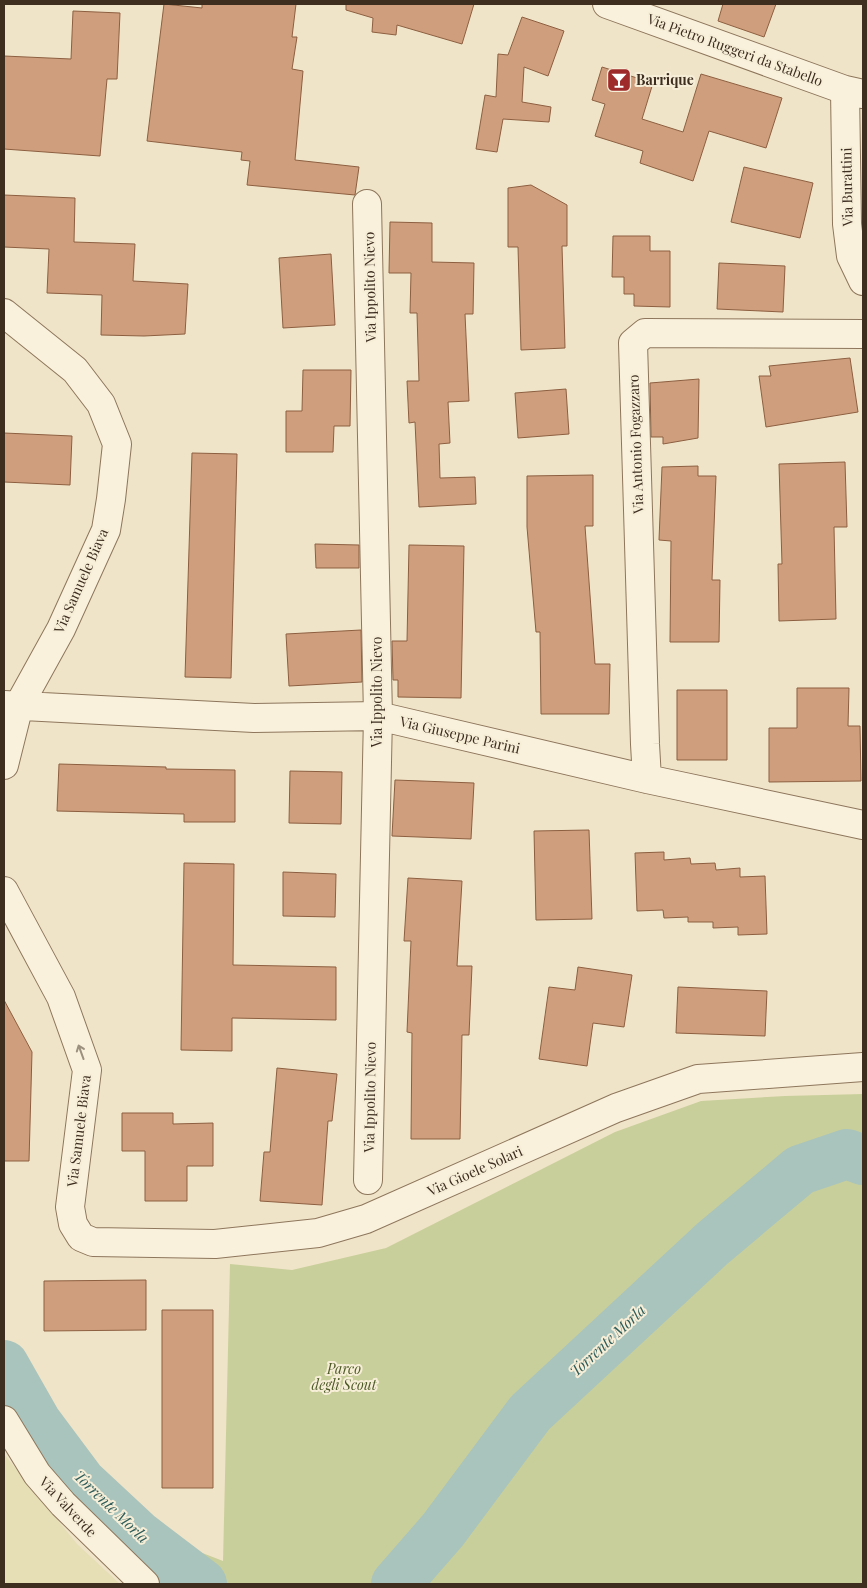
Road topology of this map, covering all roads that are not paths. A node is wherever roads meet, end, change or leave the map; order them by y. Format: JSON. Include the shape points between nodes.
{"nodes":[{"id":1,"x":607,"y":4,"type":"edge"},
{"id":2,"x":854,"y":92,"type":"edge"},
{"id":3,"x":367,"y":204,"type":"dead end"},
{"id":4,"x":863,"y":281,"type":"edge"},
{"id":5,"x":4,"y":313,"type":"edge"},
{"id":6,"x":863,"y":334,"type":"edge"},
{"id":7,"x":11,"y":705,"type":"edge"},
{"id":8,"x":378,"y":716,"type":"junction"},
{"id":9,"x":4,"y":765,"type":"edge"},
{"id":10,"x":647,"y":779,"type":"junction"},
{"id":11,"x":863,"y":826,"type":"edge"},
{"id":12,"x":4,"y":891,"type":"edge"},
{"id":13,"x":863,"y":1067,"type":"edge"},
{"id":14,"x":368,"y":1180,"type":"dead end"},
{"id":15,"x":81,"y":1236,"type":"joint"},
{"id":16,"x":4,"y":1420,"type":"edge"},
{"id":17,"x":145,"y":1584,"type":"edge"}],
"edges":[{"from":1,"to":2,"type":"street","name":"Via Pietro Ruggeri da Stabello"},
{"from":2,"to":4,"type":"street","name":"Via Burattini","via":[[847,224],[851,256]]},
{"from":3,"to":8,"type":"street","name":"Via Ippolito Nievo"},
{"from":5,"to":7,"type":"street","name":"Via Samuele Biava","via":[[75,370],[102,404],[117,444],[106,530],[61,629]]},
{"from":6,"to":10,"type":"street","name":"Via Antonio Fogazzaro","via":[[645,333],[633,343]]},
{"from":7,"to":8,"type":"street","name":"Via Giuseppe Parini","via":[[254,718]]},
{"from":7,"to":9,"type":"street","name":"Via Samuele Biava"},
{"from":8,"to":10,"type":"street","name":"Via Giuseppe Parini"},
{"from":8,"to":14,"type":"street","name":"Via Ippolito Nievo"},
{"from":10,"to":11,"type":"street","name":"Via Giuseppe Parini"},
{"from":15,"to":12,"type":"street","name":"Via Samuele Biava","one_way":true,"via":[[73,1224],[70,1207],[87,1070],[61,997]]},
{"from":13,"to":15,"type":"street","name":"Via Gioele Solari","via":[[698,1079],[616,1108],[366,1219],[318,1233],[215,1244],[93,1242]]},
{"from":16,"to":17,"type":"street","name":"Via Valverde","via":[[37,1474]]}]}
